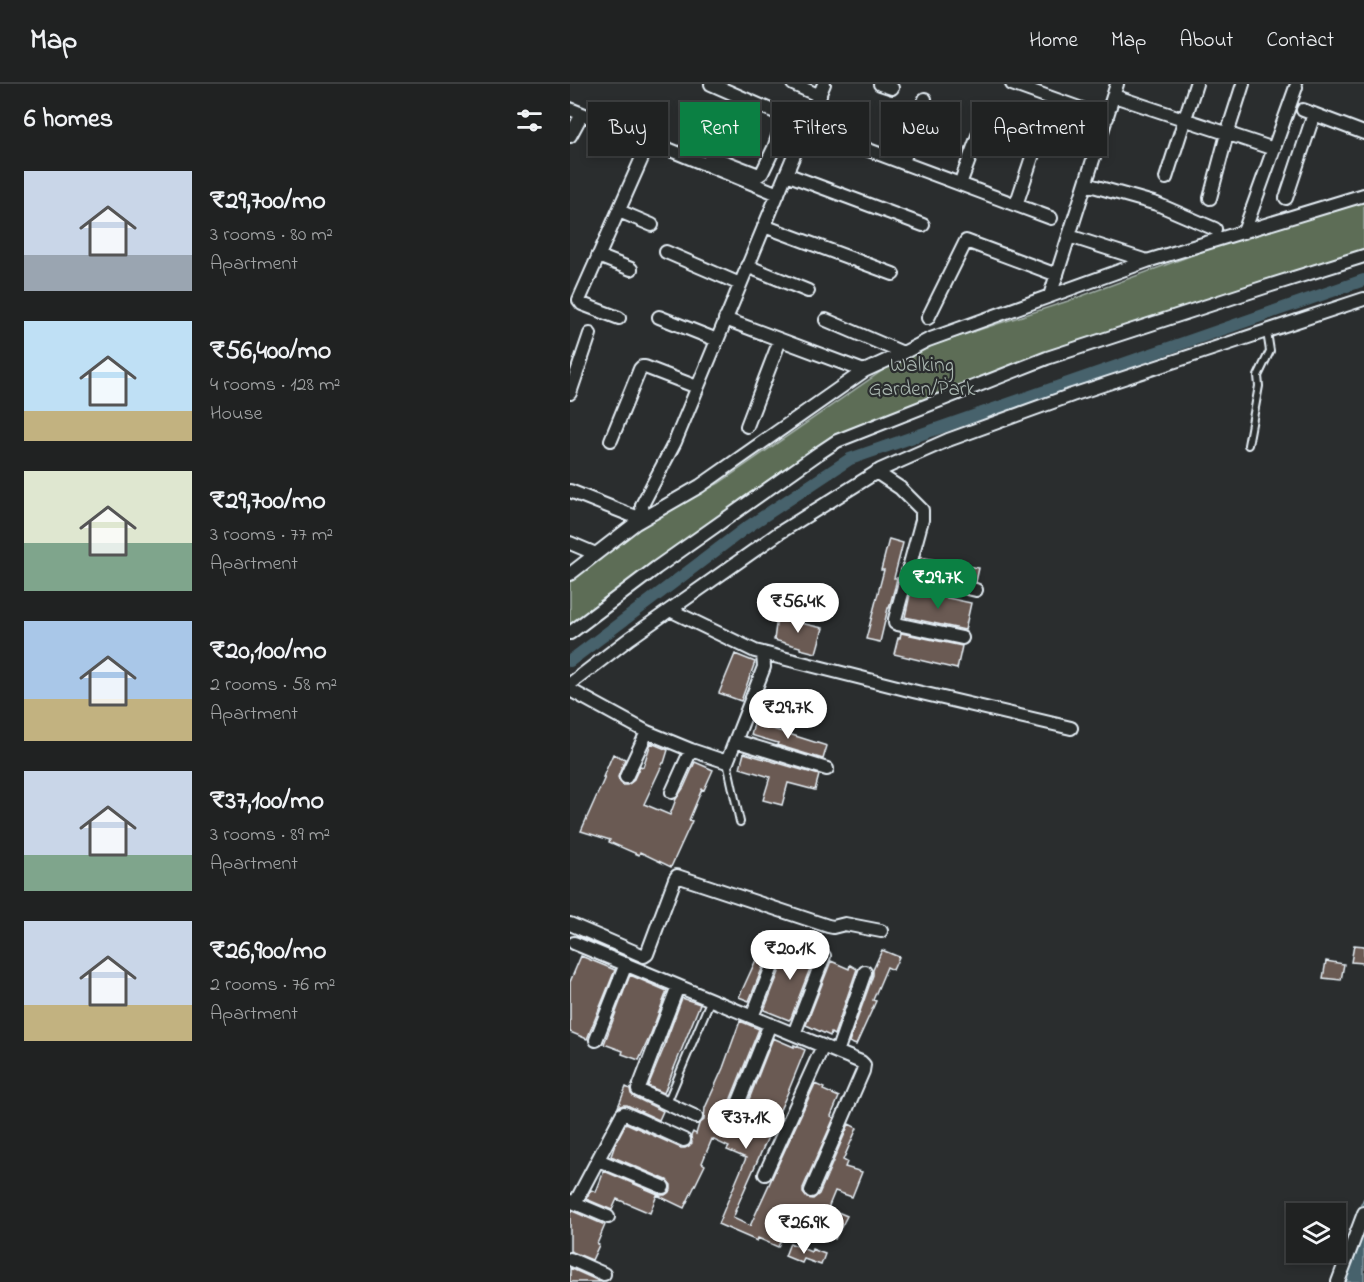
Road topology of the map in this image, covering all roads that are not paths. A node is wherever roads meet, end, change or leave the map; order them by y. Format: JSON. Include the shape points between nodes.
{"nodes":[{"id":1,"x":711,"y":84,"type":"edge"},
{"id":2,"x":793,"y":84,"type":"edge"},
{"id":3,"x":1012,"y":84,"type":"edge"},
{"id":4,"x":1196,"y":84,"type":"edge"},
{"id":5,"x":1243,"y":84,"type":"edge"},
{"id":6,"x":1296,"y":87,"type":"dead end"},
{"id":7,"x":1042,"y":89,"type":"edge"},
{"id":8,"x":822,"y":90,"type":"edge"},
{"id":9,"x":1116,"y":90,"type":"edge"},
{"id":10,"x":925,"y":99,"type":"dead end"},
{"id":11,"x":1071,"y":102,"type":"edge"},
{"id":12,"x":576,"y":111,"type":"edge"},
{"id":13,"x":772,"y":112,"type":"edge"},
{"id":14,"x":1107,"y":118,"type":"edge"},
{"id":15,"x":1185,"y":120,"type":"junction"},
{"id":16,"x":1364,"y":133,"type":"edge"},
{"id":17,"x":1227,"y":134,"type":"junction"},
{"id":18,"x":570,"y":136,"type":"edge"},
{"id":19,"x":1274,"y":149,"type":"junction"},
{"id":20,"x":668,"y":150,"type":"edge"},
{"id":21,"x":869,"y":150,"type":"edge"},
{"id":22,"x":772,"y":152,"type":"edge"},
{"id":23,"x":972,"y":152,"type":"edge"},
{"id":24,"x":643,"y":156,"type":"edge"},
{"id":25,"x":710,"y":156,"type":"dead end"},
{"id":26,"x":794,"y":156,"type":"edge"},
{"id":27,"x":1032,"y":156,"type":"edge"},
{"id":28,"x":1095,"y":156,"type":"edge"},
{"id":29,"x":903,"y":162,"type":"junction"},
{"id":30,"x":786,"y":174,"type":"junction"},
{"id":31,"x":1166,"y":178,"type":"dead end"},
{"id":32,"x":960,"y":184,"type":"junction"},
{"id":33,"x":1086,"y":184,"type":"junction"},
{"id":34,"x":778,"y":194,"type":"junction"},
{"id":35,"x":1364,"y":195,"type":"edge"},
{"id":36,"x":1210,"y":198,"type":"dead end"},
{"id":37,"x":1286,"y":198,"type":"dead end"},
{"id":38,"x":1016,"y":205,"type":"junction"},
{"id":39,"x":619,"y":211,"type":"junction"},
{"id":40,"x":1051,"y":218,"type":"dead end"},
{"id":41,"x":652,"y":225,"type":"dead end"},
{"id":42,"x":923,"y":225,"type":"dead end"},
{"id":43,"x":764,"y":226,"type":"junction"},
{"id":44,"x":1215,"y":229,"type":"dead end"},
{"id":45,"x":1244,"y":232,"type":"junction"},
{"id":46,"x":1069,"y":236,"type":"junction"},
{"id":47,"x":666,"y":252,"type":"dead end"},
{"id":48,"x":598,"y":256,"type":"junction"},
{"id":49,"x":1364,"y":256,"type":"edge"},
{"id":50,"x":1147,"y":261,"type":"junction"},
{"id":51,"x":747,"y":266,"type":"junction"},
{"id":52,"x":631,"y":269,"type":"dead end"},
{"id":53,"x":893,"y":274,"type":"dead end"},
{"id":54,"x":1057,"y":275,"type":"junction"},
{"id":55,"x":740,"y":284,"type":"junction"},
{"id":56,"x":808,"y":291,"type":"dead end"},
{"id":57,"x":1050,"y":296,"type":"junction"},
{"id":58,"x":1364,"y":299,"type":"edge"},
{"id":59,"x":659,"y":317,"type":"dead end"},
{"id":60,"x":619,"y":318,"type":"dead end"},
{"id":61,"x":928,"y":318,"type":"dead end"},
{"id":62,"x":725,"y":320,"type":"junction"},
{"id":63,"x":826,"y":320,"type":"dead end"},
{"id":64,"x":1267,"y":332,"type":"junction"},
{"id":65,"x":590,"y":334,"type":"dead end"},
{"id":66,"x":717,"y":340,"type":"junction"},
{"id":67,"x":780,"y":340,"type":"junction"},
{"id":68,"x":903,"y":353,"type":"junction"},
{"id":69,"x":864,"y":370,"type":"junction"},
{"id":70,"x":697,"y":387,"type":"junction"},
{"id":71,"x":570,"y":393,"type":"edge"},
{"id":72,"x":747,"y":426,"type":"dead end"},
{"id":73,"x":611,"y":440,"type":"dead end"},
{"id":74,"x":1248,"y":445,"type":"dead end"},
{"id":75,"x":876,"y":472,"type":"junction"},
{"id":76,"x":570,"y":491,"type":"edge"},
{"id":77,"x":643,"y":519,"type":"junction"},
{"id":78,"x":570,"y":543,"type":"edge"},
{"id":79,"x":596,"y":554,"type":"junction"},
{"id":80,"x":570,"y":574,"type":"edge"},
{"id":81,"x":907,"y":574,"type":"junction"},
{"id":82,"x":976,"y":590,"type":"dead end"},
{"id":83,"x":670,"y":609,"type":"junction"},
{"id":84,"x":570,"y":633,"type":"edge"},
{"id":85,"x":962,"y":638,"type":"dead end"},
{"id":86,"x":763,"y":653,"type":"junction"},
{"id":87,"x":570,"y":684,"type":"edge"},
{"id":88,"x":570,"y":690,"type":"edge"},
{"id":89,"x":1071,"y":728,"type":"dead end"},
{"id":90,"x":647,"y":732,"type":"junction"},
{"id":91,"x":736,"y":741,"type":"junction"},
{"id":92,"x":691,"y":750,"type":"junction"},
{"id":93,"x":727,"y":762,"type":"junction"},
{"id":94,"x":827,"y":769,"type":"dead end"},
{"id":95,"x":626,"y":777,"type":"dead end"},
{"id":96,"x":672,"y":792,"type":"dead end"},
{"id":97,"x":741,"y":822,"type":"dead end"},
{"id":98,"x":575,"y":926,"type":"edge"},
{"id":99,"x":881,"y":931,"type":"dead end"},
{"id":100,"x":783,"y":939,"type":"dead end"},
{"id":101,"x":572,"y":947,"type":"edge"},
{"id":102,"x":824,"y":956,"type":"dead end"},
{"id":103,"x":626,"y":964,"type":"junction"},
{"id":104,"x":865,"y":972,"type":"dead end"},
{"id":105,"x":678,"y":986,"type":"junction"},
{"id":106,"x":711,"y":999,"type":"junction"},
{"id":107,"x":752,"y":1017,"type":"junction"},
{"id":108,"x":770,"y":1024,"type":"junction"},
{"id":109,"x":794,"y":1034,"type":"junction"},
{"id":110,"x":596,"y":1040,"type":"dead end"},
{"id":111,"x":823,"y":1046,"type":"junction"},
{"id":112,"x":837,"y":1052,"type":"junction"},
{"id":113,"x":667,"y":1104,"type":"junction"},
{"id":114,"x":738,"y":1104,"type":"dead end"},
{"id":115,"x":696,"y":1117,"type":"dead end"},
{"id":116,"x":684,"y":1140,"type":"dead end"},
{"id":117,"x":598,"y":1160,"type":"junction"},
{"id":118,"x":765,"y":1174,"type":"dead end"},
{"id":119,"x":663,"y":1186,"type":"dead end"},
{"id":120,"x":811,"y":1191,"type":"dead end"},
{"id":121,"x":573,"y":1202,"type":"edge"},
{"id":122,"x":1364,"y":1213,"type":"edge"},
{"id":123,"x":609,"y":1217,"type":"dead end"},
{"id":124,"x":570,"y":1259,"type":"edge"},
{"id":125,"x":604,"y":1274,"type":"dead end"},
{"id":126,"x":1338,"y":1282,"type":"edge"}],
"edges":[{"from":1,"to":13,"type":"street"},
{"from":2,"to":8,"type":"street"},
{"from":3,"to":7,"type":"street"},
{"from":4,"to":15,"type":"street"},
{"from":5,"to":17,"type":"street"},
{"from":6,"to":19,"type":"street"},
{"from":7,"to":11,"type":"street"},
{"from":9,"to":14,"type":"street"},
{"from":9,"to":15,"type":"street"},
{"from":10,"to":29,"type":"street"},
{"from":12,"to":18,"type":"street"},
{"from":15,"to":17,"type":"street"},
{"from":15,"to":31,"type":"street"},
{"from":16,"to":37,"type":"street","via":[[1309,112]]},
{"from":17,"to":19,"type":"street"},
{"from":17,"to":36,"type":"street"},
{"from":19,"to":45,"type":"street"},
{"from":20,"to":34,"type":"street"},
{"from":21,"to":29,"type":"street"},
{"from":22,"to":25,"type":"street","via":[[759,175]]},
{"from":23,"to":32,"type":"street"},
{"from":24,"to":39,"type":"street"},
{"from":26,"to":30,"type":"street"},
{"from":27,"to":38,"type":"street"},
{"from":28,"to":33,"type":"street"},
{"from":29,"to":32,"type":"street"},
{"from":30,"to":34,"type":"street"},
{"from":30,"to":42,"type":"street"},
{"from":32,"to":38,"type":"street"},
{"from":33,"to":44,"type":"street","via":[[1157,204]]},
{"from":33,"to":46,"type":"street"},
{"from":34,"to":43,"type":"street"},
{"from":35,"to":45,"type":"street"},
{"from":38,"to":40,"type":"street"},
{"from":39,"to":41,"type":"street"},
{"from":39,"to":48,"type":"street"},
{"from":43,"to":51,"type":"street"},
{"from":43,"to":53,"type":"street"},
{"from":45,"to":50,"type":"street"},
{"from":46,"to":50,"type":"street"},
{"from":46,"to":54,"type":"street"},
{"from":47,"to":55,"type":"street"},
{"from":48,"to":52,"type":"street"},
{"from":48,"to":60,"type":"street","via":[[579,300]]},
{"from":49,"to":84,"type":"street","via":[[1047,358],[837,441]]},
{"from":50,"to":57,"type":"street"},
{"from":51,"to":55,"type":"street"},
{"from":51,"to":56,"type":"street"},
{"from":54,"to":57,"type":"street"},
{"from":54,"to":61,"type":"street","via":[[966,241]]},
{"from":55,"to":62,"type":"street"},
{"from":57,"to":68,"type":"street","via":[[928,340]]},
{"from":58,"to":64,"type":"street"},
{"from":59,"to":66,"type":"street"},
{"from":62,"to":66,"type":"street"},
{"from":62,"to":67,"type":"street"},
{"from":63,"to":68,"type":"street"},
{"from":64,"to":74,"type":"lane","via":[[1270,351],[1258,376]]},
{"from":64,"to":75,"type":"street","via":[[948,440]]},
{"from":65,"to":71,"type":"street"},
{"from":66,"to":70,"type":"street"},
{"from":67,"to":69,"type":"street"},
{"from":67,"to":72,"type":"street"},
{"from":68,"to":69,"type":"street"},
{"from":69,"to":77,"type":"street","via":[[700,486]]},
{"from":70,"to":73,"type":"street","via":[[645,367],[640,369]]},
{"from":70,"to":77,"type":"street","via":[[675,442],[642,505]]},
{"from":75,"to":81,"type":"street","via":[[922,510]]},
{"from":75,"to":83,"type":"street"},
{"from":76,"to":77,"type":"street"},
{"from":77,"to":79,"type":"street"},
{"from":78,"to":79,"type":"street"},
{"from":79,"to":80,"type":"street"},
{"from":81,"to":82,"type":"street"},
{"from":81,"to":85,"type":"street","via":[[895,622]]},
{"from":83,"to":86,"type":"street"},
{"from":83,"to":87,"type":"street"},
{"from":86,"to":89,"type":"street"},
{"from":86,"to":91,"type":"street","via":[[764,667]]},
{"from":88,"to":90,"type":"street"},
{"from":90,"to":92,"type":"street"},
{"from":90,"to":95,"type":"street"},
{"from":91,"to":93,"type":"street"},
{"from":91,"to":94,"type":"street"},
{"from":92,"to":93,"type":"street"},
{"from":92,"to":96,"type":"street"},
{"from":93,"to":97,"type":"lane"},
{"from":98,"to":99,"type":"street","via":[[644,956],[677,876],[828,926],[845,924]]},
{"from":98,"to":101,"type":"street"},
{"from":100,"to":107,"type":"street"},
{"from":101,"to":103,"type":"street"},
{"from":102,"to":109,"type":"street"},
{"from":103,"to":105,"type":"street"},
{"from":103,"to":110,"type":"street"},
{"from":104,"to":112,"type":"street"},
{"from":105,"to":106,"type":"street"},
{"from":105,"to":113,"type":"street","via":[[638,1090]]},
{"from":106,"to":107,"type":"street"},
{"from":106,"to":113,"type":"lane"},
{"from":107,"to":108,"type":"street"},
{"from":108,"to":109,"type":"street"},
{"from":108,"to":114,"type":"street"},
{"from":109,"to":111,"type":"street"},
{"from":111,"to":112,"type":"street"},
{"from":111,"to":118,"type":"street"},
{"from":112,"to":120,"type":"street","via":[[861,1062],[863,1071]]},
{"from":113,"to":115,"type":"street"},
{"from":116,"to":117,"type":"street","via":[[624,1113]]},
{"from":117,"to":119,"type":"street"},
{"from":117,"to":121,"type":"street"},
{"from":121,"to":123,"type":"street"},
{"from":122,"to":126,"type":"street"},
{"from":124,"to":125,"type":"street"}]}
